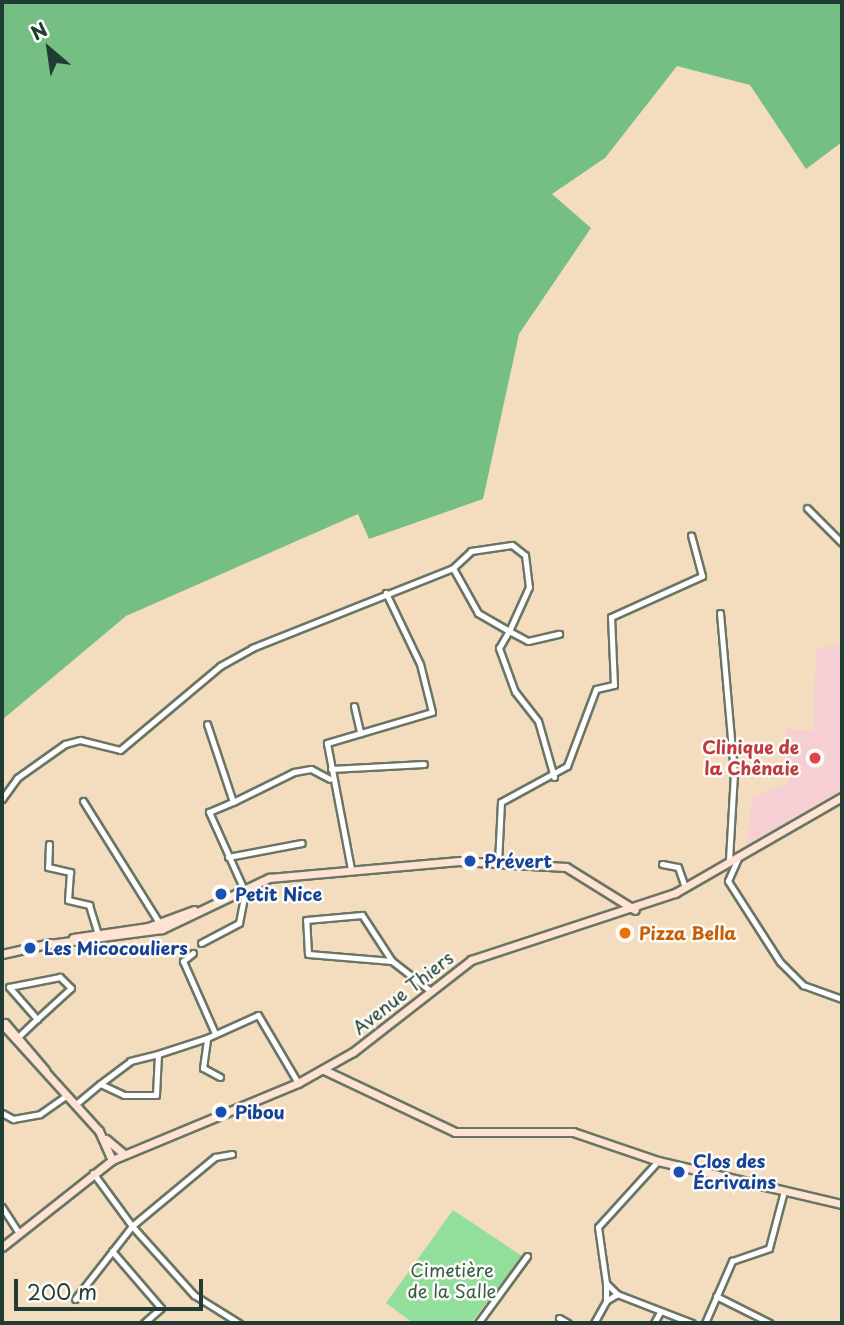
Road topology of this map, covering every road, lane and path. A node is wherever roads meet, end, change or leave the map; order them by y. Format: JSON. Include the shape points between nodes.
{"nodes":[{"id":1,"x":807,"y":508,"type":"dead end"},
{"id":2,"x":691,"y":535,"type":"dead end"},
{"id":3,"x":842,"y":543,"type":"edge"},
{"id":4,"x":453,"y":568,"type":"junction"},
{"id":5,"x":386,"y":593,"type":"junction"},
{"id":6,"x":720,"y":612,"type":"dead end"},
{"id":7,"x":509,"y":631,"type":"junction"},
{"id":8,"x":559,"y":634,"type":"dead end"},
{"id":9,"x":354,"y":706,"type":"dead end"},
{"id":10,"x":207,"y":724,"type":"dead end"},
{"id":11,"x":360,"y":733,"type":"junction"},
{"id":12,"x":424,"y":764,"type":"dead end"},
{"id":13,"x":331,"y":769,"type":"junction"},
{"id":14,"x":554,"y":777,"type":"junction"},
{"id":15,"x":330,"y":779,"type":"junction"},
{"id":16,"x":842,"y":797,"type":"edge"},
{"id":17,"x":2,"y":799,"type":"edge"},
{"id":18,"x":83,"y":801,"type":"dead end"},
{"id":19,"x":233,"y":802,"type":"junction"},
{"id":20,"x":302,"y":843,"type":"dead end"},
{"id":21,"x":49,"y":844,"type":"dead end"},
{"id":22,"x":739,"y":856,"type":"junction"},
{"id":23,"x":228,"y":857,"type":"junction"},
{"id":24,"x":729,"y":861,"type":"junction"},
{"id":25,"x":498,"y":863,"type":"junction"},
{"id":26,"x":662,"y":864,"type":"dead end"},
{"id":27,"x":351,"y":868,"type":"junction"},
{"id":28,"x":240,"y":885,"type":"junction"},
{"id":29,"x":685,"y":887,"type":"junction"},
{"id":30,"x":607,"y":894,"type":"junction"},
{"id":31,"x":635,"y":910,"type":"junction"},
{"id":32,"x":617,"y":917,"type":"junction"},
{"id":33,"x":161,"y":926,"type":"junction"},
{"id":34,"x":99,"y":934,"type":"junction"},
{"id":35,"x":201,"y":943,"type":"dead end"},
{"id":36,"x":193,"y":953,"type":"dead end"},
{"id":37,"x":2,"y":954,"type":"edge"},
{"id":38,"x":392,"y":961,"type":"junction"},
{"id":39,"x":428,"y":989,"type":"junction"},
{"id":40,"x":842,"y":999,"type":"edge"},
{"id":41,"x":37,"y":1019,"type":"junction"},
{"id":42,"x":2,"y":1022,"type":"edge"},
{"id":43,"x":214,"y":1031,"type":"junction"},
{"id":44,"x":207,"y":1038,"type":"junction"},
{"id":45,"x":16,"y":1039,"type":"junction"},
{"id":46,"x":158,"y":1054,"type":"junction"},
{"id":47,"x":324,"y":1070,"type":"junction"},
{"id":48,"x":220,"y":1077,"type":"dead end"},
{"id":49,"x":298,"y":1083,"type":"junction"},
{"id":50,"x":100,"y":1084,"type":"junction"},
{"id":51,"x":67,"y":1095,"type":"junction"},
{"id":52,"x":76,"y":1104,"type":"junction"},
{"id":53,"x":2,"y":1114,"type":"edge"},
{"id":54,"x":100,"y":1133,"type":"junction"},
{"id":55,"x":124,"y":1154,"type":"junction"},
{"id":56,"x":232,"y":1154,"type":"dead end"},
{"id":57,"x":112,"y":1160,"type":"junction"},
{"id":58,"x":658,"y":1161,"type":"junction"},
{"id":59,"x":93,"y":1173,"type":"junction"},
{"id":60,"x":784,"y":1191,"type":"junction"},
{"id":61,"x":842,"y":1204,"type":"edge"},
{"id":62,"x":2,"y":1206,"type":"edge"},
{"id":63,"x":132,"y":1226,"type":"junction"},
{"id":64,"x":19,"y":1233,"type":"junction"},
{"id":65,"x":2,"y":1247,"type":"edge"},
{"id":66,"x":112,"y":1251,"type":"junction"},
{"id":67,"x":527,"y":1256,"type":"dead end"},
{"id":68,"x":606,"y":1283,"type":"junction"},
{"id":69,"x":617,"y":1294,"type":"junction"},
{"id":70,"x":716,"y":1296,"type":"junction"},
{"id":71,"x":75,"y":1299,"type":"dead end"},
{"id":72,"x":606,"y":1301,"type":"junction"},
{"id":73,"x":660,"y":1312,"type":"junction"},
{"id":74,"x":559,"y":1318,"type":"dead end"},
{"id":75,"x":144,"y":1323,"type":"edge"},
{"id":76,"x":239,"y":1323,"type":"edge"},
{"id":77,"x":478,"y":1323,"type":"edge"},
{"id":78,"x":568,"y":1323,"type":"edge"},
{"id":79,"x":594,"y":1323,"type":"edge"},
{"id":80,"x":654,"y":1323,"type":"edge"},
{"id":81,"x":692,"y":1323,"type":"edge"},
{"id":82,"x":705,"y":1323,"type":"edge"},
{"id":83,"x":770,"y":1323,"type":"edge"}],
"edges":[{"from":1,"to":3,"type":"street"},
{"from":2,"to":14,"type":"street","via":[[702,576],[611,617],[617,677],[614,685],[596,689],[576,754]]},
{"from":4,"to":5,"type":"street"},
{"from":4,"to":7,"type":"street","via":[[478,613]]},
{"from":4,"to":7,"type":"street","via":[[471,551],[521,549],[529,587]]},
{"from":5,"to":11,"type":"street","via":[[420,664],[432,712]]},
{"from":5,"to":17,"type":"street","via":[[287,631],[220,666],[120,750],[80,740],[65,744],[17,778]]},
{"from":6,"to":24,"type":"street","via":[[734,774]]},
{"from":7,"to":8,"type":"street","via":[[528,641]]},
{"from":7,"to":14,"type":"street","via":[[499,648],[501,659],[538,720]]},
{"from":9,"to":11,"type":"street"},
{"from":10,"to":19,"type":"street"},
{"from":11,"to":13,"type":"street","via":[[327,743]]},
{"from":12,"to":13,"type":"street"},
{"from":13,"to":15,"type":"street"},
{"from":14,"to":25,"type":"street","via":[[501,802]]},
{"from":15,"to":19,"type":"street","via":[[311,769],[294,772]]},
{"from":15,"to":27,"type":"street"},
{"from":16,"to":22,"type":"street","name":"Avenue Thiers"},
{"from":18,"to":33,"type":"street"},
{"from":19,"to":23,"type":"street","via":[[209,812]]},
{"from":20,"to":23,"type":"street"},
{"from":21,"to":34,"type":"street","via":[[48,867],[70,872],[68,900],[89,905]]},
{"from":22,"to":24,"type":"street","name":"Avenue Thiers"},
{"from":22,"to":40,"type":"street","via":[[728,881],[780,962],[803,985]]},
{"from":23,"to":28,"type":"street"},
{"from":24,"to":29,"type":"street","name":"Avenue Thiers"},
{"from":25,"to":27,"type":"street"},
{"from":25,"to":30,"type":"street","via":[[566,867]]},
{"from":26,"to":29,"type":"street","via":[[678,867]]},
{"from":27,"to":28,"type":"street"},
{"from":28,"to":33,"type":"street"},
{"from":28,"to":35,"type":"street","via":[[239,923]]},
{"from":29,"to":31,"type":"street","name":"Avenue Thiers"},
{"from":30,"to":31,"type":"street"},
{"from":30,"to":32,"type":"street"},
{"from":31,"to":32,"type":"street","name":"Avenue Thiers"},
{"from":32,"to":39,"type":"street","name":"Avenue Thiers","via":[[499,949]]},
{"from":33,"to":34,"type":"street"},
{"from":34,"to":37,"type":"street"},
{"from":36,"to":43,"type":"street","via":[[183,961]]},
{"from":38,"to":38,"type":"street","via":[[362,915],[306,920],[308,954]]},
{"from":38,"to":39,"type":"street"},
{"from":39,"to":47,"type":"street","name":"Avenue Thiers","via":[[380,1033]]},
{"from":41,"to":41,"type":"street","via":[[71,988],[60,977],[9,987]]},
{"from":41,"to":45,"type":"street"},
{"from":42,"to":45,"type":"street"},
{"from":43,"to":44,"type":"street"},
{"from":43,"to":49,"type":"street","via":[[264,1015]]},
{"from":44,"to":46,"type":"street"},
{"from":44,"to":48,"type":"street","via":[[204,1068]]},
{"from":45,"to":51,"type":"street"},
{"from":46,"to":50,"type":"street","via":[[130,1061]]},
{"from":46,"to":50,"type":"street","via":[[156,1095],[124,1095]]},
{"from":47,"to":49,"type":"street","name":"Avenue Thiers"},
{"from":47,"to":58,"type":"street","via":[[442,1128],[475,1135],[558,1130]]},
{"from":49,"to":55,"type":"street","name":"Avenue Thiers"},
{"from":50,"to":52,"type":"street"},
{"from":51,"to":52,"type":"street"},
{"from":51,"to":53,"type":"street","via":[[40,1114],[13,1119]]},
{"from":52,"to":54,"type":"street"},
{"from":54,"to":55,"type":"street"},
{"from":54,"to":57,"type":"street"},
{"from":55,"to":57,"type":"street","name":"Avenue Thiers"},
{"from":56,"to":63,"type":"street","via":[[215,1157]]},
{"from":57,"to":59,"type":"street","name":"Avenue Thiers"},
{"from":58,"to":60,"type":"street"},
{"from":58,"to":68,"type":"street","via":[[598,1227]]},
{"from":59,"to":63,"type":"street"},
{"from":59,"to":64,"type":"street","name":"Avenue Thiers"},
{"from":60,"to":61,"type":"street"},
{"from":60,"to":70,"type":"street","via":[[769,1248],[732,1261]]},
{"from":62,"to":64,"type":"street"},
{"from":63,"to":66,"type":"street"},
{"from":63,"to":76,"type":"street","via":[[194,1294]]},
{"from":64,"to":65,"type":"street","name":"Avenue Thiers"},
{"from":66,"to":71,"type":"street"},
{"from":66,"to":75,"type":"street","via":[[162,1308]]},
{"from":67,"to":77,"type":"street"},
{"from":68,"to":69,"type":"street"},
{"from":68,"to":72,"type":"street"},
{"from":69,"to":72,"type":"street"},
{"from":69,"to":73,"type":"street"},
{"from":70,"to":82,"type":"street"},
{"from":70,"to":83,"type":"street"},
{"from":72,"to":79,"type":"street"},
{"from":73,"to":80,"type":"street"},
{"from":73,"to":81,"type":"street"},
{"from":74,"to":78,"type":"street"}]}
